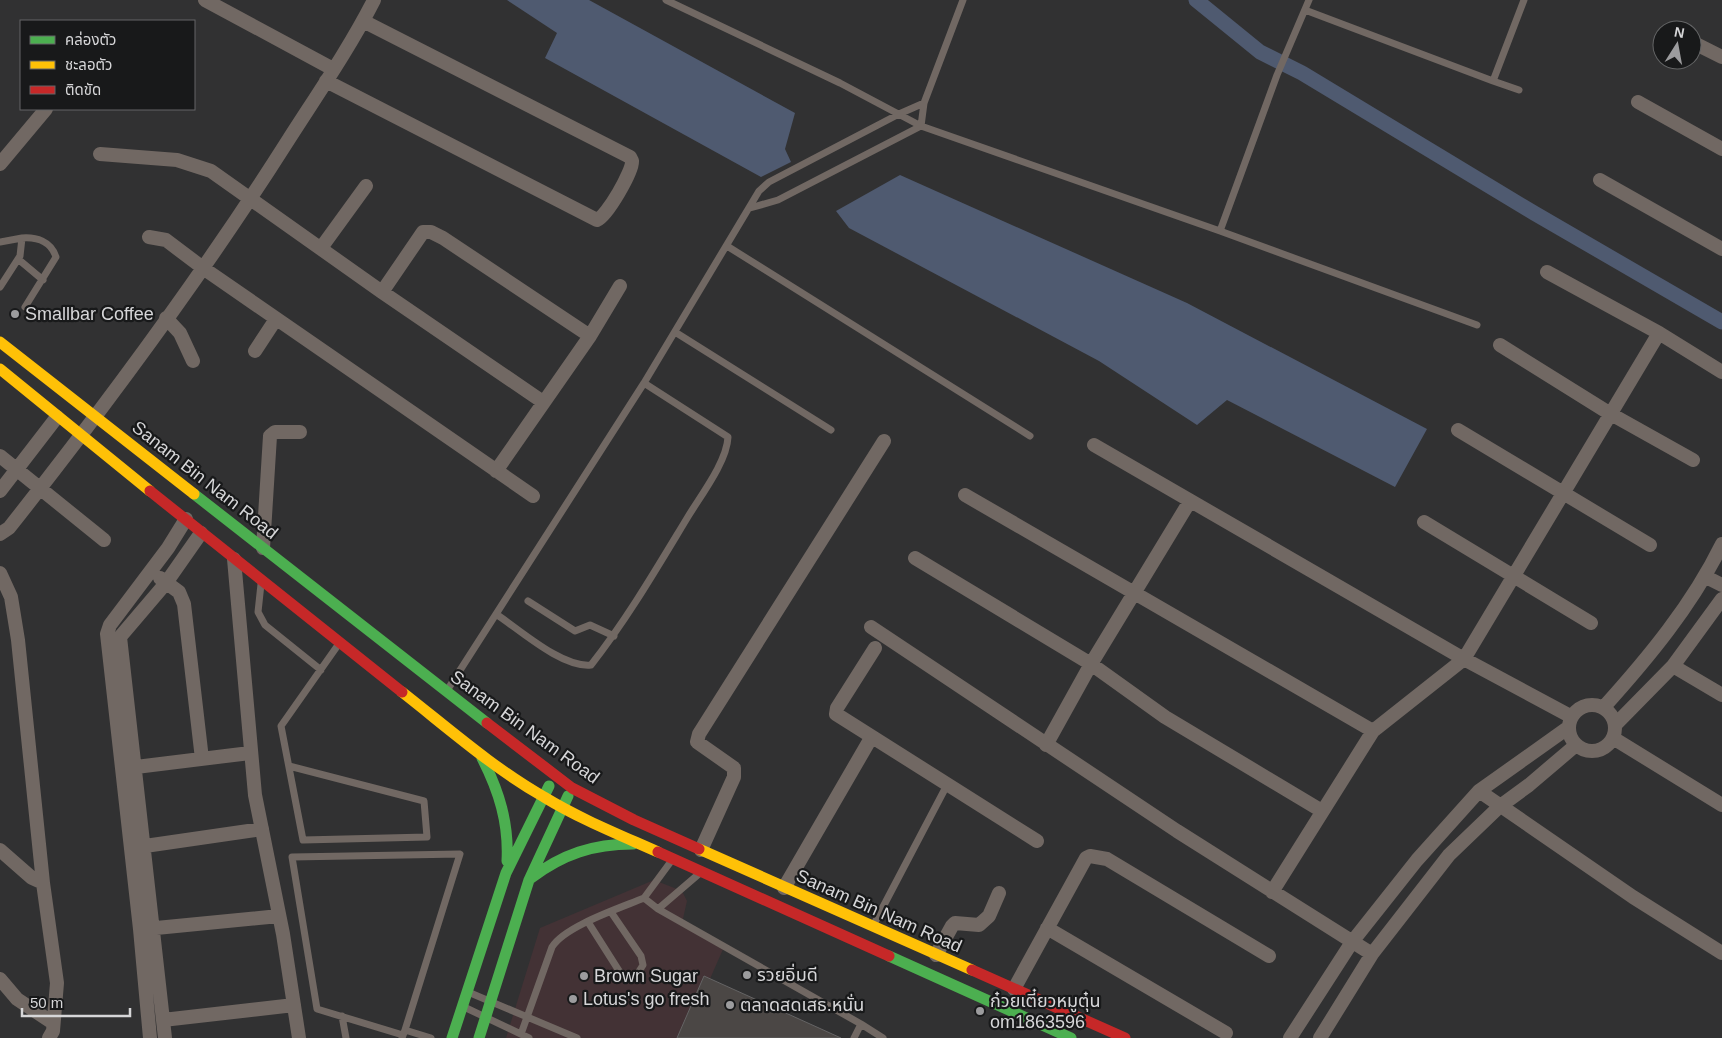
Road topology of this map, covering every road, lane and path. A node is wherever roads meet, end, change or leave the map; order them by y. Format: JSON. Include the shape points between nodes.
{"nodes":[{"id":1,"x":205,"y":0,"type":"edge"},
{"id":2,"x":374,"y":0,"type":"edge"},
{"id":3,"x":666,"y":0,"type":"edge"},
{"id":4,"x":963,"y":0,"type":"edge"},
{"id":5,"x":1309,"y":0,"type":"edge"},
{"id":6,"x":1524,"y":0,"type":"edge"},
{"id":7,"x":1305,"y":10,"type":"junction"},
{"id":8,"x":363,"y":22,"type":"junction"},
{"id":9,"x":1702,"y":47,"type":"edge"},
{"id":10,"x":1722,"y":57,"type":"edge"},
{"id":11,"x":330,"y":75,"type":"junction"},
{"id":12,"x":1493,"y":81,"type":"junction"},
{"id":13,"x":1518,"y":90,"type":"dead end"},
{"id":14,"x":1638,"y":102,"type":"dead end"},
{"id":15,"x":924,"y":104,"type":"junction"},
{"id":16,"x":45,"y":110,"type":"edge"},
{"id":17,"x":899,"y":114,"type":"junction"},
{"id":18,"x":921,"y":126,"type":"junction"},
{"id":19,"x":1722,"y":149,"type":"edge"},
{"id":20,"x":100,"y":154,"type":"dead end"},
{"id":21,"x":0,"y":164,"type":"edge"},
{"id":22,"x":1600,"y":180,"type":"dead end"},
{"id":23,"x":366,"y":186,"type":"dead end"},
{"id":24,"x":251,"y":199,"type":"junction"},
{"id":25,"x":750,"y":208,"type":"junction"},
{"id":26,"x":1220,"y":231,"type":"junction"},
{"id":27,"x":149,"y":237,"type":"dead end"},
{"id":28,"x":22,"y":238,"type":"junction"},
{"id":29,"x":0,"y":242,"type":"edge"},
{"id":30,"x":727,"y":246,"type":"junction"},
{"id":31,"x":321,"y":248,"type":"junction"},
{"id":32,"x":1722,"y":248,"type":"edge"},
{"id":33,"x":18,"y":259,"type":"junction"},
{"id":34,"x":203,"y":268,"type":"junction"},
{"id":35,"x":1547,"y":272,"type":"dead end"},
{"id":36,"x":43,"y":280,"type":"junction"},
{"id":37,"x":620,"y":286,"type":"dead end"},
{"id":38,"x":0,"y":287,"type":"edge"},
{"id":39,"x":382,"y":292,"type":"junction"},
{"id":40,"x":25,"y":307,"type":"dead end"},
{"id":41,"x":166,"y":318,"type":"junction"},
{"id":42,"x":276,"y":319,"type":"junction"},
{"id":43,"x":1477,"y":325,"type":"dead end"},
{"id":44,"x":675,"y":332,"type":"junction"},
{"id":45,"x":1658,"y":333,"type":"junction"},
{"id":46,"x":590,"y":336,"type":"junction"},
{"id":47,"x":0,"y":342,"type":"edge"},
{"id":48,"x":1500,"y":345,"type":"dead end"},
{"id":49,"x":255,"y":351,"type":"dead end"},
{"id":50,"x":193,"y":361,"type":"dead end"},
{"id":51,"x":0,"y":369,"type":"edge"},
{"id":52,"x":1722,"y":372,"type":"edge"},
{"id":53,"x":644,"y":383,"type":"junction"},
{"id":54,"x":543,"y":402,"type":"junction"},
{"id":55,"x":1609,"y":413,"type":"junction"},
{"id":56,"x":57,"y":417,"type":"junction"},
{"id":57,"x":95,"y":417,"type":"junction"},
{"id":58,"x":831,"y":430,"type":"dead end"},
{"id":59,"x":1458,"y":430,"type":"dead end"},
{"id":60,"x":300,"y":432,"type":"dead end"},
{"id":61,"x":1030,"y":436,"type":"dead end"},
{"id":62,"x":81,"y":437,"type":"junction"},
{"id":63,"x":884,"y":441,"type":"dead end"},
{"id":64,"x":1094,"y":445,"type":"dead end"},
{"id":65,"x":0,"y":456,"type":"edge"},
{"id":66,"x":1692,"y":460,"type":"dead end"},
{"id":67,"x":16,"y":469,"type":"junction"},
{"id":68,"x":496,"y":471,"type":"junction"},
{"id":69,"x":186,"y":486,"type":"junction"},
{"id":70,"x":41,"y":488,"type":"junction"},
{"id":71,"x":0,"y":491,"type":"edge"},
{"id":72,"x":1563,"y":492,"type":"junction"},
{"id":73,"x":965,"y":495,"type":"dead end"},
{"id":74,"x":533,"y":496,"type":"dead end"},
{"id":75,"x":1190,"y":501,"type":"junction"},
{"id":76,"x":169,"y":506,"type":"junction"},
{"id":77,"x":186,"y":520,"type":"junction"},
{"id":78,"x":209,"y":522,"type":"junction"},
{"id":79,"x":1424,"y":522,"type":"dead end"},
{"id":80,"x":0,"y":534,"type":"edge"},
{"id":81,"x":104,"y":540,"type":"dead end"},
{"id":82,"x":1722,"y":544,"type":"edge"},
{"id":83,"x":1650,"y":545,"type":"dead end"},
{"id":84,"x":263,"y":548,"type":"junction"},
{"id":85,"x":915,"y":558,"type":"dead end"},
{"id":86,"x":234,"y":559,"type":"junction"},
{"id":87,"x":151,"y":571,"type":"junction"},
{"id":88,"x":0,"y":574,"type":"edge"},
{"id":89,"x":1513,"y":577,"type":"junction"},
{"id":90,"x":1706,"y":577,"type":"junction"},
{"id":91,"x":262,"y":581,"type":"junction"},
{"id":92,"x":166,"y":583,"type":"junction"},
{"id":93,"x":1722,"y":585,"type":"edge"},
{"id":94,"x":1136,"y":593,"type":"junction"},
{"id":95,"x":1722,"y":599,"type":"edge"},
{"id":96,"x":528,"y":601,"type":"dead end"},
{"id":97,"x":496,"y":614,"type":"junction"},
{"id":98,"x":1591,"y":623,"type":"dead end"},
{"id":99,"x":871,"y":627,"type":"dead end"},
{"id":100,"x":114,"y":635,"type":"junction"},
{"id":101,"x":614,"y":636,"type":"junction"},
{"id":102,"x":340,"y":643,"type":"junction"},
{"id":103,"x":875,"y":648,"type":"dead end"},
{"id":104,"x":1464,"y":659,"type":"junction"},
{"id":105,"x":1091,"y":664,"type":"junction"},
{"id":106,"x":1673,"y":666,"type":"junction"},
{"id":107,"x":321,"y":670,"type":"junction"},
{"id":108,"x":446,"y":692,"type":"junction"},
{"id":109,"x":1722,"y":695,"type":"edge"},
{"id":110,"x":1603,"y":708,"type":"junction"},
{"id":111,"x":1570,"y":722,"type":"junction"},
{"id":112,"x":1616,"y":724,"type":"junction"},
{"id":113,"x":132,"y":729,"type":"junction"},
{"id":114,"x":117,"y":731,"type":"junction"},
{"id":115,"x":1373,"y":731,"type":"junction"},
{"id":116,"x":871,"y":738,"type":"junction"},
{"id":117,"x":1614,"y":738,"type":"junction"},
{"id":118,"x":1046,"y":745,"type":"junction"},
{"id":119,"x":1576,"y":745,"type":"junction"},
{"id":120,"x":250,"y":753,"type":"junction"},
{"id":121,"x":480,"y":754,"type":"junction"},
{"id":122,"x":202,"y":759,"type":"junction"},
{"id":123,"x":289,"y":766,"type":"junction"},
{"id":124,"x":136,"y":767,"type":"junction"},
{"id":125,"x":554,"y":775,"type":"junction"},
{"id":126,"x":947,"y":785,"type":"junction"},
{"id":127,"x":572,"y":788,"type":"junction"},
{"id":128,"x":1479,"y":791,"type":"junction"},
{"id":129,"x":543,"y":797,"type":"junction"},
{"id":130,"x":1722,"y":805,"type":"edge"},
{"id":131,"x":1499,"y":807,"type":"junction"},
{"id":132,"x":562,"y":808,"type":"junction"},
{"id":133,"x":1322,"y":811,"type":"junction"},
{"id":134,"x":262,"y":829,"type":"junction"},
{"id":135,"x":1037,"y":841,"type":"dead end"},
{"id":136,"x":640,"y":844,"type":"junction"},
{"id":137,"x":145,"y":846,"type":"junction"},
{"id":138,"x":0,"y":850,"type":"edge"},
{"id":139,"x":701,"y":850,"type":"junction"},
{"id":140,"x":672,"y":859,"type":"junction"},
{"id":141,"x":506,"y":873,"type":"junction"},
{"id":142,"x":700,"y":873,"type":"junction"},
{"id":143,"x":529,"y":880,"type":"junction"},
{"id":144,"x":43,"y":883,"type":"junction"},
{"id":145,"x":784,"y":888,"type":"junction"},
{"id":146,"x":1272,"y":892,"type":"junction"},
{"id":147,"x":998,"y":894,"type":"dead end"},
{"id":148,"x":644,"y":898,"type":"junction"},
{"id":149,"x":658,"y":909,"type":"junction"},
{"id":150,"x":611,"y":912,"type":"junction"},
{"id":151,"x":278,"y":916,"type":"junction"},
{"id":152,"x":588,"y":922,"type":"junction"},
{"id":153,"x":873,"y":927,"type":"junction"},
{"id":154,"x":1047,"y":928,"type":"junction"},
{"id":155,"x":147,"y":929,"type":"junction"},
{"id":156,"x":1352,"y":942,"type":"junction"},
{"id":157,"x":1722,"y":953,"type":"edge"},
{"id":158,"x":1372,"y":954,"type":"junction"},
{"id":159,"x":936,"y":955,"type":"junction"},
{"id":160,"x":1269,"y":956,"type":"dead end"},
{"id":161,"x":0,"y":980,"type":"edge"},
{"id":162,"x":1014,"y":989,"type":"junction"},
{"id":163,"x":468,"y":992,"type":"junction"},
{"id":164,"x":492,"y":1002,"type":"junction"},
{"id":165,"x":294,"y":1006,"type":"junction"},
{"id":166,"x":463,"y":1006,"type":"junction"},
{"id":167,"x":342,"y":1016,"type":"junction"},
{"id":168,"x":528,"y":1017,"type":"junction"},
{"id":169,"x":486,"y":1018,"type":"junction"},
{"id":170,"x":163,"y":1020,"type":"junction"},
{"id":171,"x":53,"y":1023,"type":"junction"},
{"id":172,"x":861,"y":1024,"type":"junction"},
{"id":173,"x":1226,"y":1033,"type":"dead end"},
{"id":174,"x":404,"y":1034,"type":"edge"},
{"id":175,"x":521,"y":1034,"type":"junction"},
{"id":176,"x":49,"y":1038,"type":"edge"},
{"id":177,"x":150,"y":1038,"type":"edge"},
{"id":178,"x":165,"y":1038,"type":"edge"},
{"id":179,"x":299,"y":1038,"type":"edge"},
{"id":180,"x":346,"y":1038,"type":"edge"},
{"id":181,"x":431,"y":1038,"type":"edge"},
{"id":182,"x":452,"y":1038,"type":"edge"},
{"id":183,"x":479,"y":1038,"type":"edge"},
{"id":184,"x":529,"y":1038,"type":"edge"},
{"id":185,"x":577,"y":1038,"type":"edge"},
{"id":186,"x":854,"y":1038,"type":"edge"},
{"id":187,"x":883,"y":1038,"type":"edge"},
{"id":188,"x":1071,"y":1038,"type":"edge"},
{"id":189,"x":1125,"y":1038,"type":"edge"},
{"id":190,"x":1290,"y":1038,"type":"edge"},
{"id":191,"x":1320,"y":1038,"type":"edge"}],
"edges":[{"from":1,"to":11,"type":"street"},
{"from":2,"to":8,"type":"street"},
{"from":3,"to":17,"type":"lane"},
{"from":4,"to":15,"type":"lane"},
{"from":5,"to":7,"type":"lane"},
{"from":6,"to":12,"type":"lane"},
{"from":7,"to":12,"type":"lane"},
{"from":7,"to":26,"type":"lane","via":[[1277,74]]},
{"from":8,"to":11,"type":"street"},
{"from":8,"to":11,"type":"street","via":[[630,158],[631,170],[608,209],[597,220]]},
{"from":9,"to":10,"type":"street"},
{"from":11,"to":24,"type":"street"},
{"from":12,"to":13,"type":"lane"},
{"from":14,"to":19,"type":"street"},
{"from":15,"to":17,"type":"lane"},
{"from":15,"to":18,"type":"lane"},
{"from":16,"to":21,"type":"street"},
{"from":17,"to":18,"type":"lane"},
{"from":17,"to":25,"type":"lane","via":[[769,182],[758,191]]},
{"from":18,"to":25,"type":"lane","via":[[778,200]]},
{"from":18,"to":26,"type":"lane"},
{"from":20,"to":24,"type":"street","via":[[177,160],[211,171]]},
{"from":22,"to":32,"type":"street"},
{"from":23,"to":31,"type":"street"},
{"from":24,"to":31,"type":"street"},
{"from":24,"to":34,"type":"street"},
{"from":25,"to":30,"type":"lane"},
{"from":26,"to":43,"type":"lane"},
{"from":27,"to":34,"type":"street","via":[[166,240]]},
{"from":28,"to":29,"type":"lane"},
{"from":28,"to":33,"type":"lane"},
{"from":28,"to":36,"type":"lane","via":[[40,238],[55,253]]},
{"from":30,"to":44,"type":"lane"},
{"from":30,"to":61,"type":"lane"},
{"from":31,"to":39,"type":"street"},
{"from":33,"to":36,"type":"lane"},
{"from":33,"to":38,"type":"lane"},
{"from":34,"to":41,"type":"street"},
{"from":34,"to":42,"type":"street"},
{"from":35,"to":45,"type":"street"},
{"from":36,"to":40,"type":"lane"},
{"from":37,"to":46,"type":"street"},
{"from":39,"to":46,"type":"street","via":[[423,232],[427,231],[443,238]]},
{"from":39,"to":54,"type":"street"},
{"from":41,"to":50,"type":"street","via":[[180,333]]},
{"from":41,"to":57,"type":"street"},
{"from":42,"to":49,"type":"street"},
{"from":42,"to":68,"type":"street"},
{"from":44,"to":53,"type":"lane"},
{"from":44,"to":58,"type":"lane"},
{"from":45,"to":52,"type":"street"},
{"from":45,"to":55,"type":"street"},
{"from":46,"to":54,"type":"street"},
{"from":47,"to":57,"type":"main road","name":"Sanam Bin Nam Road"},
{"from":48,"to":55,"type":"street"},
{"from":51,"to":56,"type":"main road","name":"Sanam Bin Nam Road"},
{"from":53,"to":97,"type":"lane"},
{"from":53,"to":101,"type":"lane","via":[[728,437],[728,445]]},
{"from":54,"to":68,"type":"street"},
{"from":55,"to":66,"type":"street"},
{"from":55,"to":72,"type":"street"},
{"from":56,"to":62,"type":"main road","name":"Sanam Bin Nam Road"},
{"from":56,"to":67,"type":"street"},
{"from":57,"to":62,"type":"street"},
{"from":57,"to":69,"type":"main road","name":"Sanam Bin Nam Road"},
{"from":59,"to":72,"type":"street"},
{"from":60,"to":84,"type":"street","via":[[276,432],[270,436]]},
{"from":62,"to":70,"type":"street"},
{"from":62,"to":76,"type":"main road","name":"Sanam Bin Nam Road"},
{"from":63,"to":139,"type":"street","via":[[699,734],[697,742],[734,768],[734,777]]},
{"from":64,"to":75,"type":"street"},
{"from":65,"to":67,"type":"street"},
{"from":67,"to":70,"type":"street"},
{"from":67,"to":71,"type":"street"},
{"from":68,"to":74,"type":"street"},
{"from":69,"to":76,"type":"main road"},
{"from":69,"to":78,"type":"main road","name":"Sanam Bin Nam Road"},
{"from":70,"to":80,"type":"street"},
{"from":70,"to":81,"type":"street"},
{"from":72,"to":83,"type":"street"},
{"from":72,"to":89,"type":"street"},
{"from":73,"to":94,"type":"street"},
{"from":75,"to":94,"type":"street"},
{"from":75,"to":104,"type":"street"},
{"from":76,"to":77,"type":"main road","name":"Sanam Bin Nam Road"},
{"from":77,"to":78,"type":"main road","name":"Sanam Bin Nam Road"},
{"from":77,"to":87,"type":"street"},
{"from":78,"to":84,"type":"main road","name":"Sanam Bin Nam Road"},
{"from":78,"to":86,"type":"main road","name":"Sanam Bin Nam Road"},
{"from":78,"to":92,"type":"street"},
{"from":79,"to":89,"type":"street"},
{"from":82,"to":90,"type":"street"},
{"from":84,"to":108,"type":"main road","name":"Sanam Bin Nam Road"},
{"from":85,"to":105,"type":"street"},
{"from":86,"to":91,"type":"main road","name":"Sanam Bin Nam Road"},
{"from":86,"to":120,"type":"street"},
{"from":87,"to":92,"type":"street"},
{"from":87,"to":100,"type":"street","via":[[110,625]]},
{"from":88,"to":144,"type":"street","via":[[11,597],[18,640]]},
{"from":89,"to":98,"type":"street"},
{"from":89,"to":104,"type":"street"},
{"from":90,"to":93,"type":"street"},
{"from":90,"to":110,"type":"street","via":[[1648,659]]},
{"from":91,"to":102,"type":"main road","name":"Sanam Bin Nam Road"},
{"from":91,"to":107,"type":"lane","via":[[258,612],[266,625]]},
{"from":92,"to":100,"type":"street"},
{"from":92,"to":122,"type":"street","via":[[179,592],[184,604]]},
{"from":94,"to":105,"type":"street"},
{"from":94,"to":115,"type":"street"},
{"from":95,"to":106,"type":"street"},
{"from":96,"to":101,"type":"lane","via":[[575,631],[590,625]]},
{"from":97,"to":101,"type":"lane","via":[[547,649],[581,666],[591,665]]},
{"from":97,"to":108,"type":"lane"},
{"from":99,"to":118,"type":"street"},
{"from":100,"to":113,"type":"street"},
{"from":100,"to":114,"type":"street"},
{"from":102,"to":107,"type":"lane"},
{"from":102,"to":121,"type":"main road","name":"Sanam Bin Nam Road"},
{"from":103,"to":116,"type":"street","via":[[836,708],[836,714]]},
{"from":104,"to":111,"type":"street"},
{"from":104,"to":115,"type":"street"},
{"from":105,"to":118,"type":"street"},
{"from":105,"to":133,"type":"street","via":[[1164,717]]},
{"from":106,"to":109,"type":"street"},
{"from":106,"to":112,"type":"street"},
{"from":107,"to":123,"type":"lane","via":[[281,726]]},
{"from":108,"to":125,"type":"main road","name":"Sanam Bin Nam Road"},
{"from":110,"to":111,"type":"street","via":[[1585,706],[1577,710]]},
{"from":110,"to":112,"type":"street"},
{"from":111,"to":119,"type":"street","via":[[1572,740]]},
{"from":111,"to":128,"type":"street"},
{"from":112,"to":117,"type":"street"},
{"from":113,"to":114,"type":"street"},
{"from":113,"to":124,"type":"street"},
{"from":114,"to":155,"type":"street"},
{"from":115,"to":133,"type":"street"},
{"from":116,"to":126,"type":"street"},
{"from":116,"to":145,"type":"street"},
{"from":117,"to":119,"type":"street","via":[[1600,750],[1587,751]]},
{"from":117,"to":130,"type":"street"},
{"from":118,"to":146,"type":"street"},
{"from":119,"to":131,"type":"street"},
{"from":120,"to":122,"type":"street"},
{"from":120,"to":134,"type":"street"},
{"from":121,"to":129,"type":"main road","name":"Sanam Bin Nam Road"},
{"from":121,"to":141,"type":"main road","via":[[504,809],[509,840]]},
{"from":122,"to":124,"type":"street"},
{"from":123,"to":123,"type":"lane","via":[[303,840],[427,837],[424,801]]},
{"from":124,"to":137,"type":"street"},
{"from":125,"to":127,"type":"main road","name":"Sanam Bin Nam Road"},
{"from":125,"to":129,"type":"main road"},
{"from":126,"to":135,"type":"street"},
{"from":126,"to":153,"type":"lane"},
{"from":127,"to":132,"type":"main road"},
{"from":127,"to":139,"type":"main road","name":"Sanam Bin Nam Road"},
{"from":128,"to":131,"type":"street"},
{"from":128,"to":156,"type":"street","via":[[1417,860]]},
{"from":129,"to":132,"type":"main road","name":"Sanam Bin Nam Road"},
{"from":129,"to":141,"type":"main road"},
{"from":131,"to":157,"type":"street"},
{"from":131,"to":158,"type":"street","via":[[1449,856]]},
{"from":132,"to":136,"type":"main road","name":"Sanam Bin Nam Road"},
{"from":132,"to":143,"type":"main road"},
{"from":133,"to":146,"type":"street"},
{"from":134,"to":137,"type":"street"},
{"from":134,"to":151,"type":"street"},
{"from":136,"to":140,"type":"main road","name":"Sanam Bin Nam Road"},
{"from":136,"to":143,"type":"main road","via":[[591,846],[555,859]]},
{"from":137,"to":155,"type":"street"},
{"from":138,"to":144,"type":"street","via":[[32,878]]},
{"from":139,"to":145,"type":"main road","name":"Sanam Bin Nam Road"},
{"from":140,"to":142,"type":"main road","name":"Sanam Bin Nam Road"},
{"from":140,"to":148,"type":"lane"},
{"from":141,"to":163,"type":"main road"},
{"from":142,"to":149,"type":"lane"},
{"from":142,"to":188,"type":"main road","name":"Sanam Bin Nam Road"},
{"from":143,"to":164,"type":"main road"},
{"from":144,"to":171,"type":"street","via":[[57,983]]},
{"from":145,"to":153,"type":"main road","name":"Sanam Bin Nam Road"},
{"from":146,"to":156,"type":"street"},
{"from":147,"to":159,"type":"street","via":[[989,916],[979,925],[956,923],[952,926]]},
{"from":148,"to":149,"type":"lane"},
{"from":148,"to":150,"type":"lane"},
{"from":149,"to":172,"type":"lane"},
{"from":150,"to":152,"type":"lane"},
{"from":150,"to":152,"type":"lane","via":[[641,956],[643,965],[638,973],[629,977],[621,974]]},
{"from":151,"to":155,"type":"street"},
{"from":151,"to":165,"type":"street"},
{"from":152,"to":168,"type":"lane","via":[[558,938],[552,947]]},
{"from":153,"to":159,"type":"main road","name":"Sanam Bin Nam Road"},
{"from":154,"to":160,"type":"street","via":[[1086,858],[1095,856],[1107,859]]},
{"from":154,"to":162,"type":"street"},
{"from":154,"to":173,"type":"street"},
{"from":155,"to":170,"type":"street"},
{"from":155,"to":177,"type":"street"},
{"from":156,"to":158,"type":"street"},
{"from":156,"to":190,"type":"street"},
{"from":158,"to":191,"type":"street"},
{"from":159,"to":162,"type":"main road","name":"Sanam Bin Nam Road"},
{"from":161,"to":171,"type":"street","via":[[17,999]]},
{"from":162,"to":189,"type":"main road","name":"Sanam Bin Nam Road"},
{"from":163,"to":164,"type":"lane"},
{"from":163,"to":166,"type":"main road"},
{"from":164,"to":168,"type":"lane"},
{"from":164,"to":169,"type":"main road"},
{"from":165,"to":170,"type":"street"},
{"from":165,"to":179,"type":"street"},
{"from":166,"to":169,"type":"lane"},
{"from":166,"to":182,"type":"main road"},
{"from":167,"to":174,"type":"lane"},
{"from":167,"to":174,"type":"lane","via":[[317,1009],[292,857],[460,854]]},
{"from":167,"to":180,"type":"lane"},
{"from":168,"to":175,"type":"lane"},
{"from":168,"to":185,"type":"lane"},
{"from":169,"to":175,"type":"lane"},
{"from":169,"to":183,"type":"main road"},
{"from":170,"to":178,"type":"street"},
{"from":171,"to":176,"type":"street"},
{"from":172,"to":186,"type":"lane"},
{"from":172,"to":187,"type":"lane"},
{"from":174,"to":181,"type":"lane"},
{"from":175,"to":184,"type":"lane"}]}
